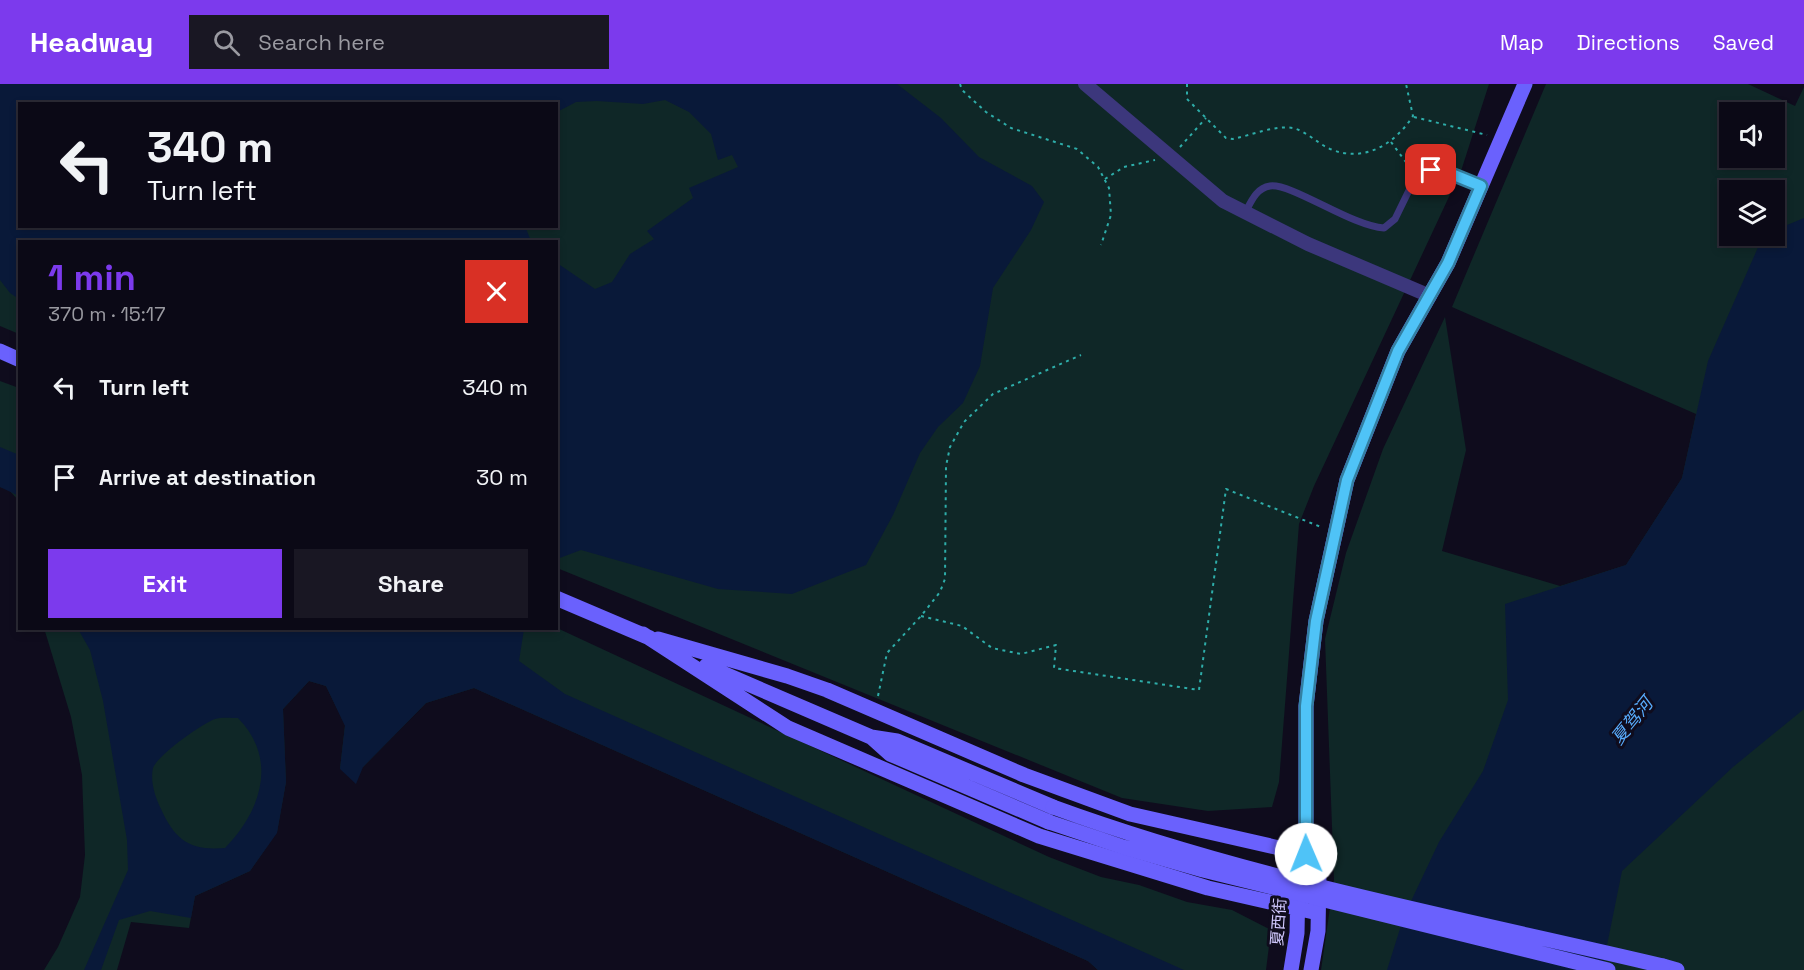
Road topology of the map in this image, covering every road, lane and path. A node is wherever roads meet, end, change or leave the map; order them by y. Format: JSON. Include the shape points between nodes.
{"nodes":[{"id":1,"x":960,"y":84,"type":"edge"},
{"id":2,"x":1085,"y":84,"type":"edge"},
{"id":3,"x":1187,"y":84,"type":"edge"},
{"id":4,"x":1407,"y":84,"type":"edge"},
{"id":5,"x":1525,"y":84,"type":"edge"},
{"id":6,"x":1413,"y":116,"type":"junction"},
{"id":7,"x":1206,"y":118,"type":"junction"},
{"id":8,"x":1502,"y":138,"type":"junction"},
{"id":9,"x":1391,"y":142,"type":"junction"},
{"id":10,"x":1171,"y":157,"type":"junction"},
{"id":11,"x":1416,"y":176,"type":"junction"},
{"id":12,"x":1104,"y":179,"type":"junction"},
{"id":13,"x":1481,"y":186,"type":"junction"},
{"id":14,"x":1245,"y":213,"type":"junction"},
{"id":15,"x":1101,"y":245,"type":"dead end"},
{"id":16,"x":1430,"y":296,"type":"junction"},
{"id":17,"x":0,"y":351,"type":"edge"},
{"id":18,"x":1082,"y":355,"type":"dead end"},
{"id":19,"x":18,"y":359,"type":"edge"},
{"id":20,"x":1335,"y":532,"type":"junction"},
{"id":21,"x":558,"y":599,"type":"edge"},
{"id":22,"x":921,"y":616,"type":"junction"},
{"id":23,"x":643,"y":634,"type":"junction"},
{"id":24,"x":875,"y":711,"type":"junction"},
{"id":25,"x":1051,"y":814,"type":"junction"},
{"id":26,"x":1306,"y":854,"type":"junction"},
{"id":27,"x":1297,"y":910,"type":"junction"},
{"id":28,"x":1318,"y":913,"type":"junction"},
{"id":29,"x":1670,"y":968,"type":"edge"},
{"id":30,"x":1291,"y":970,"type":"edge"},
{"id":31,"x":1311,"y":970,"type":"edge"},
{"id":32,"x":1608,"y":970,"type":"edge"}],
"edges":[{"from":1,"to":12,"type":"path","via":[[986,112],[1011,128],[1077,149],[1098,167]]},
{"from":2,"to":10,"type":"street"},
{"from":3,"to":7,"type":"path","via":[[1187,99]]},
{"from":4,"to":6,"type":"path"},
{"from":5,"to":8,"type":"street"},
{"from":6,"to":8,"type":"path"},
{"from":6,"to":9,"type":"path"},
{"from":7,"to":9,"type":"path","via":[[1226,138],[1233,139],[1284,127],[1348,153],[1368,152]]},
{"from":7,"to":10,"type":"path"},
{"from":8,"to":13,"type":"street"},
{"from":9,"to":11,"type":"path"},
{"from":10,"to":12,"type":"path","via":[[1124,167]]},
{"from":10,"to":14,"type":"street","via":[[1223,201]]},
{"from":11,"to":13,"type":"lane","via":[[1431,170]]},
{"from":11,"to":14,"type":"lane","via":[[1395,219],[1383,228],[1368,227],[1288,190],[1270,186],[1257,192]]},
{"from":12,"to":15,"type":"path","via":[[1109,188],[1111,215]]},
{"from":13,"to":16,"type":"street"},
{"from":14,"to":16,"type":"street"},
{"from":16,"to":20,"type":"street","via":[[1398,351],[1347,480]]},
{"from":17,"to":19,"type":"street"},
{"from":18,"to":22,"type":"path","via":[[993,394],[964,422],[950,447],[946,465],[945,579]]},
{"from":20,"to":22,"type":"path","via":[[1226,489],[1199,690],[1053,668],[1056,645],[1021,654],[1001,650],[992,648],[962,626]]},
{"from":20,"to":26,"type":"street","via":[[1316,621],[1306,706]]},
{"from":21,"to":23,"type":"street"},
{"from":22,"to":24,"type":"path","via":[[886,652]]},
{"from":23,"to":24,"type":"street","via":[[787,676]]},
{"from":23,"to":25,"type":"street","via":[[722,673],[871,737],[897,741]]},
{"from":23,"to":27,"type":"street","via":[[788,728],[1039,836],[1208,888]]},
{"from":24,"to":26,"type":"street","via":[[1024,775],[1130,814]]},
{"from":25,"to":29,"type":"street","bridge":true,"via":[[1205,857]]},
{"from":25,"to":32,"type":"street","bridge":true,"via":[[1123,847],[1203,870]]},
{"from":26,"to":27,"type":"street","name":"夏西街","via":[[1298,883]]},
{"from":26,"to":28,"type":"street","via":[[1319,875]]},
{"from":27,"to":28,"type":"street"},
{"from":27,"to":30,"type":"street","name":"夏西街"},
{"from":28,"to":31,"type":"street"}]}
